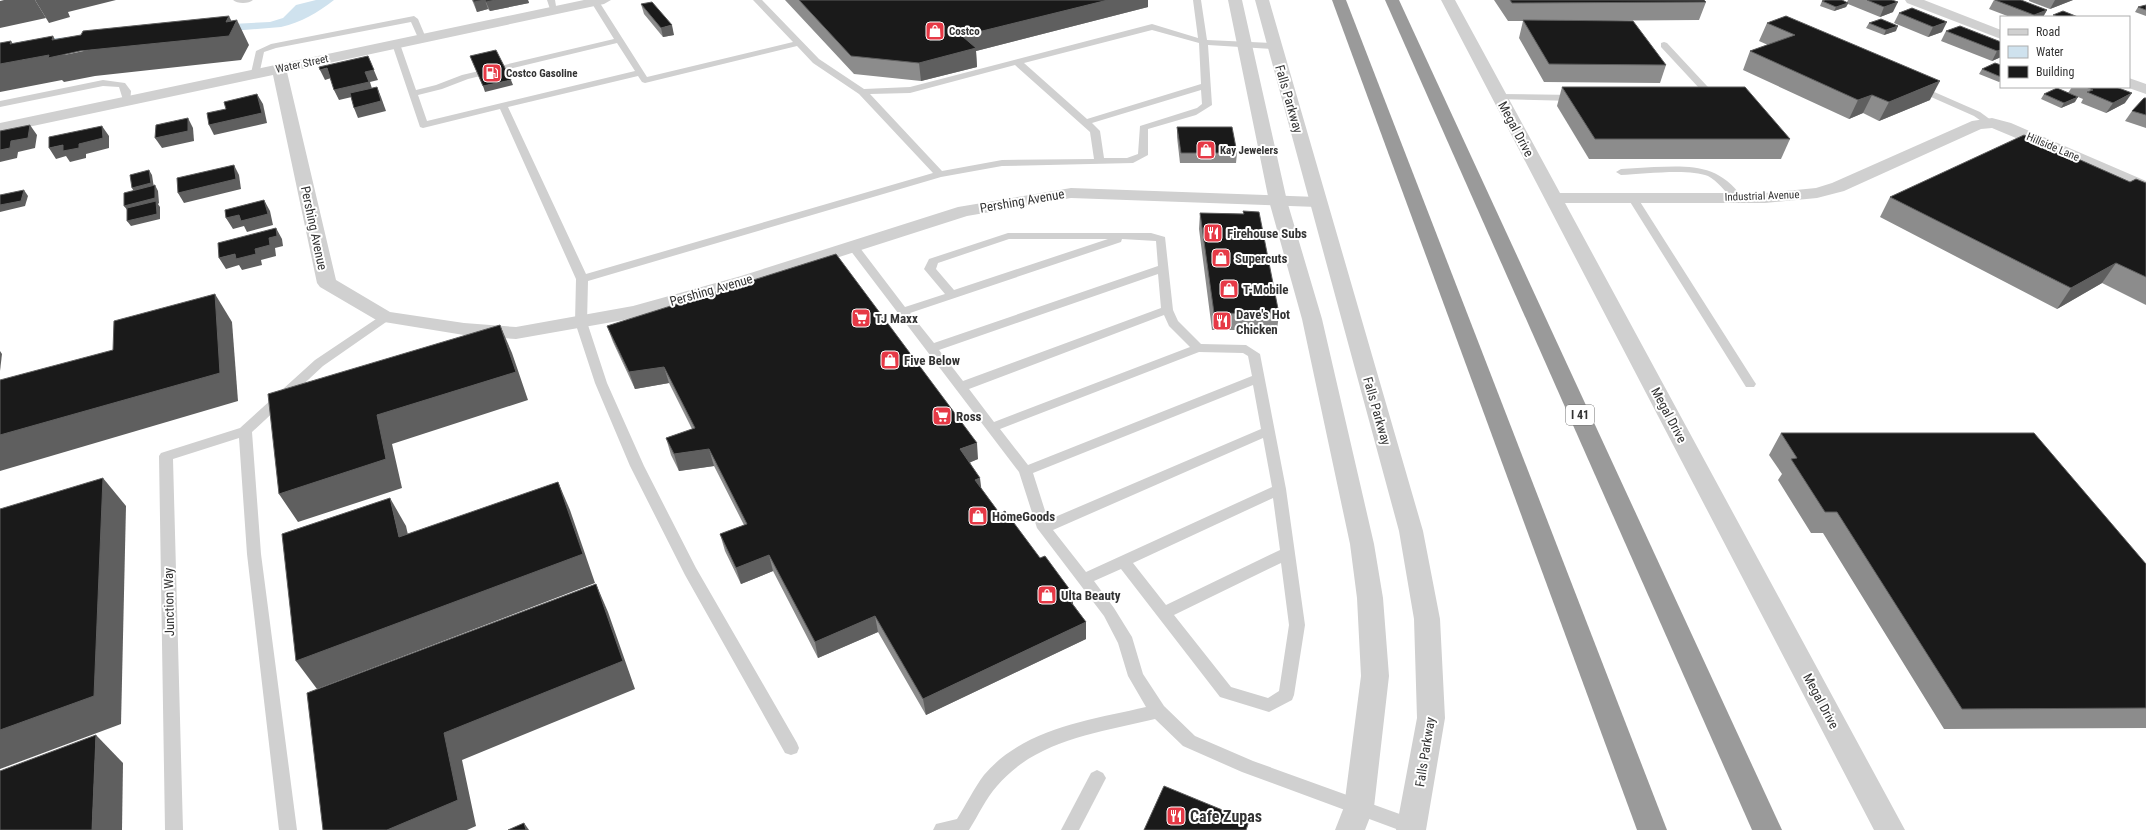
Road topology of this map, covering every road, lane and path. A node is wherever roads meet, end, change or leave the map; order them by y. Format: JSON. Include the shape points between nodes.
{"nodes":[{"id":1,"x":237,"y":0,"type":"edge"},
{"id":2,"x":249,"y":0,"type":"edge"},
{"id":3,"x":756,"y":0,"type":"edge"},
{"id":4,"x":1197,"y":0,"type":"edge"},
{"id":5,"x":1235,"y":0,"type":"edge"},
{"id":6,"x":1262,"y":0,"type":"edge"},
{"id":7,"x":1339,"y":0,"type":"edge"},
{"id":8,"x":1392,"y":0,"type":"edge"},
{"id":9,"x":1448,"y":0,"type":"edge"},
{"id":10,"x":1912,"y":0,"type":"edge"},
{"id":11,"x":1939,"y":0,"type":"edge"},
{"id":12,"x":599,"y":1,"type":"edge"},
{"id":13,"x":552,"y":5,"type":"edge"},
{"id":14,"x":1925,"y":5,"type":"junction"},
{"id":15,"x":2000,"y":35,"type":"edge"},
{"id":16,"x":422,"y":38,"type":"junction"},
{"id":17,"x":619,"y":40,"type":"junction"},
{"id":18,"x":1203,"y":42,"type":"junction"},
{"id":19,"x":798,"y":43,"type":"junction"},
{"id":20,"x":396,"y":44,"type":"junction"},
{"id":21,"x":1245,"y":44,"type":"junction"},
{"id":22,"x":1664,"y":45,"type":"dead end"},
{"id":23,"x":1274,"y":46,"type":"junction"},
{"id":24,"x":1017,"y":62,"type":"junction"},
{"id":25,"x":279,"y":68,"type":"junction"},
{"id":26,"x":256,"y":73,"type":"junction"},
{"id":27,"x":640,"y":73,"type":"junction"},
{"id":28,"x":2130,"y":83,"type":"edge"},
{"id":29,"x":1910,"y":84,"type":"edge"},
{"id":30,"x":1205,"y":86,"type":"junction"},
{"id":31,"x":2146,"y":89,"type":"edge"},
{"id":32,"x":862,"y":92,"type":"junction"},
{"id":33,"x":413,"y":93,"type":"junction"},
{"id":34,"x":1499,"y":97,"type":"junction"},
{"id":35,"x":1586,"y":98,"type":"edge"},
{"id":36,"x":1680,"y":99,"type":"edge"},
{"id":37,"x":127,"y":101,"type":"junction"},
{"id":38,"x":0,"y":104,"type":"edge"},
{"id":39,"x":503,"y":106,"type":"junction"},
{"id":40,"x":1087,"y":122,"type":"junction"},
{"id":41,"x":1990,"y":123,"type":"junction"},
{"id":42,"x":0,"y":128,"type":"edge"},
{"id":43,"x":1958,"y":133,"type":"joint"},
{"id":44,"x":1099,"y":162,"type":"junction"},
{"id":45,"x":1621,"y":172,"type":"dead end"},
{"id":46,"x":940,"y":174,"type":"junction"},
{"id":47,"x":2146,"y":187,"type":"edge"},
{"id":48,"x":1632,"y":197,"type":"junction"},
{"id":49,"x":1737,"y":197,"type":"junction"},
{"id":50,"x":1553,"y":198,"type":"junction"},
{"id":51,"x":1278,"y":200,"type":"junction"},
{"id":52,"x":1317,"y":202,"type":"junction"},
{"id":53,"x":1129,"y":236,"type":"junction"},
{"id":54,"x":853,"y":246,"type":"junction"},
{"id":55,"x":1164,"y":268,"type":"junction"},
{"id":56,"x":582,"y":279,"type":"junction"},
{"id":57,"x":952,"y":295,"type":"junction"},
{"id":58,"x":1167,"y":310,"type":"junction"},
{"id":59,"x":904,"y":311,"type":"junction"},
{"id":60,"x":386,"y":316,"type":"junction"},
{"id":61,"x":581,"y":322,"type":"junction"},
{"id":62,"x":932,"y":348,"type":"junction"},
{"id":63,"x":1198,"y":348,"type":"junction"},
{"id":64,"x":1259,"y":378,"type":"junction"},
{"id":65,"x":1750,"y":384,"type":"dead end"},
{"id":66,"x":961,"y":387,"type":"junction"},
{"id":67,"x":993,"y":428,"type":"junction"},
{"id":68,"x":1268,"y":430,"type":"junction"},
{"id":69,"x":245,"y":431,"type":"junction"},
{"id":70,"x":1025,"y":471,"type":"junction"},
{"id":71,"x":1279,"y":489,"type":"junction"},
{"id":72,"x":1044,"y":528,"type":"junction"},
{"id":73,"x":1288,"y":553,"type":"junction"},
{"id":74,"x":1123,"y":561,"type":"junction"},
{"id":75,"x":1083,"y":580,"type":"junction"},
{"id":76,"x":1164,"y":613,"type":"junction"},
{"id":77,"x":1686,"y":650,"type":"junction"},
{"id":78,"x":1158,"y":711,"type":"junction"},
{"id":79,"x":791,"y":748,"type":"dead end"},
{"id":80,"x":1097,"y":778,"type":"dead end"},
{"id":81,"x":1359,"y":807,"type":"junction"},
{"id":82,"x":961,"y":828,"type":"edge"},
{"id":83,"x":1412,"y":828,"type":"edge"},
{"id":84,"x":174,"y":830,"type":"edge"},
{"id":85,"x":288,"y":830,"type":"edge"},
{"id":86,"x":942,"y":830,"type":"edge"},
{"id":87,"x":1070,"y":830,"type":"edge"},
{"id":88,"x":1350,"y":830,"type":"edge"},
{"id":89,"x":1652,"y":830,"type":"edge"},
{"id":90,"x":1767,"y":830,"type":"edge"},
{"id":91,"x":1777,"y":830,"type":"edge"},
{"id":92,"x":1890,"y":830,"type":"edge"}],
"edges":[{"from":1,"to":2,"type":"lane"},
{"from":3,"to":19,"type":"lane"},
{"from":4,"to":18,"type":"lane"},
{"from":5,"to":21,"type":"street"},
{"from":6,"to":23,"type":"street","name":"Falls Parkway"},
{"from":7,"to":89,"type":"highway"},
{"from":8,"to":77,"type":"highway","number":"I 41"},
{"from":9,"to":34,"type":"street","name":"Megal Drive"},
{"from":10,"to":14,"type":"street"},
{"from":11,"to":14,"type":"street"},
{"from":12,"to":13,"type":"street","name":"Water Street"},
{"from":12,"to":17,"type":"lane"},
{"from":13,"to":16,"type":"street","name":"Water Street"},
{"from":14,"to":15,"type":"street"},
{"from":16,"to":20,"type":"street","name":"Water Street"},
{"from":16,"to":26,"type":"lane","via":[[414,19],[274,46],[260,51]]},
{"from":17,"to":27,"type":"lane"},
{"from":17,"to":33,"type":"lane","via":[[465,77]]},
{"from":18,"to":21,"type":"lane"},
{"from":18,"to":24,"type":"lane","via":[[1152,27]]},
{"from":18,"to":30,"type":"lane"},
{"from":19,"to":27,"type":"lane","via":[[645,80]]},
{"from":19,"to":32,"type":"lane","via":[[816,61]]},
{"from":20,"to":25,"type":"street","name":"Water Street"},
{"from":20,"to":33,"type":"lane"},
{"from":21,"to":23,"type":"lane"},
{"from":21,"to":51,"type":"street"},
{"from":22,"to":36,"type":"lane","via":[[1704,88],[1702,94]]},
{"from":23,"to":52,"type":"street","name":"Falls Parkway","via":[[1296,127],[1310,165]]},
{"from":24,"to":32,"type":"lane","via":[[910,90]]},
{"from":24,"to":40,"type":"lane"},
{"from":25,"to":26,"type":"street","name":"Water Street"},
{"from":25,"to":60,"type":"street","name":"Pershing Avenue","via":[[327,283]]},
{"from":26,"to":37,"type":"street","name":"Water Street"},
{"from":27,"to":39,"type":"lane"},
{"from":28,"to":31,"type":"street"},
{"from":29,"to":41,"type":"lane"},
{"from":30,"to":40,"type":"lane"},
{"from":30,"to":44,"type":"lane","via":[[1208,105],[1197,113],[1156,122],[1143,128],[1143,155],[1129,161]]},
{"from":32,"to":46,"type":"lane"},
{"from":33,"to":39,"type":"lane","via":[[423,125]]},
{"from":34,"to":35,"type":"lane"},
{"from":34,"to":50,"type":"street","name":"Megal Drive"},
{"from":37,"to":38,"type":"lane","via":[[126,91],[122,85],[102,84]]},
{"from":37,"to":42,"type":"street","name":"Water Street"},
{"from":39,"to":56,"type":"lane"},
{"from":40,"to":44,"type":"lane","via":[[1095,131]]},
{"from":41,"to":43,"type":"street","name":"Hillside Lane","via":[[1978,124]]},
{"from":41,"to":47,"type":"street","name":"Hillside Lane","via":[[2005,126]]},
{"from":43,"to":49,"type":"street","name":"Industrial Avenue","via":[[1838,187],[1787,197]]},
{"from":44,"to":46,"type":"lane","via":[[1002,163]]},
{"from":45,"to":49,"type":"lane","via":[[1695,170],[1709,173],[1717,177]]},
{"from":46,"to":56,"type":"lane"},
{"from":48,"to":49,"type":"street","name":"Industrial Avenue"},
{"from":48,"to":50,"type":"street","name":"Industrial Avenue"},
{"from":48,"to":65,"type":"lane"},
{"from":50,"to":92,"type":"street","name":"Megal Drive"},
{"from":51,"to":52,"type":"street","name":"Pershing Avenue"},
{"from":51,"to":54,"type":"street","name":"Pershing Avenue","via":[[1071,193],[964,211]]},
{"from":51,"to":81,"type":"street","via":[[1312,319],[1362,544],[1370,598],[1375,676]]},
{"from":52,"to":83,"type":"street","name":"Falls Parkway","via":[[1411,531],[1427,619],[1431,718]]},
{"from":53,"to":55,"type":"lane","via":[[1152,236],[1161,239]]},
{"from":53,"to":57,"type":"lane"},
{"from":53,"to":57,"type":"lane","via":[[1008,236],[933,261],[930,269]]},
{"from":54,"to":59,"type":"lane"},
{"from":54,"to":61,"type":"street","name":"Pershing Avenue","via":[[748,280],[635,312]]},
{"from":55,"to":58,"type":"lane"},
{"from":55,"to":62,"type":"lane"},
{"from":56,"to":61,"type":"lane"},
{"from":57,"to":59,"type":"lane"},
{"from":58,"to":63,"type":"lane","via":[[1173,323]]},
{"from":58,"to":66,"type":"lane"},
{"from":59,"to":62,"type":"lane"},
{"from":60,"to":61,"type":"street","name":"Pershing Avenue","via":[[464,329],[516,333]]},
{"from":60,"to":69,"type":"lane","name":"Junction Way","via":[[319,363]]},
{"from":61,"to":79,"type":"lane","via":[[601,383],[637,466],[690,571]]},
{"from":62,"to":66,"type":"lane"},
{"from":63,"to":64,"type":"lane","via":[[1246,349],[1254,354]]},
{"from":63,"to":67,"type":"lane"},
{"from":64,"to":68,"type":"lane"},
{"from":64,"to":70,"type":"lane"},
{"from":66,"to":67,"type":"lane"},
{"from":67,"to":70,"type":"lane"},
{"from":68,"to":71,"type":"lane"},
{"from":68,"to":72,"type":"lane"},
{"from":69,"to":84,"type":"lane","name":"Junction Way","via":[[166,456]]},
{"from":69,"to":85,"type":"lane","via":[[254,554]]},
{"from":70,"to":72,"type":"lane"},
{"from":71,"to":73,"type":"lane"},
{"from":71,"to":74,"type":"lane"},
{"from":72,"to":75,"type":"lane"},
{"from":73,"to":76,"type":"lane"},
{"from":73,"to":76,"type":"lane","via":[[1296,625],[1286,695],[1269,704],[1226,692]]},
{"from":74,"to":75,"type":"lane"},
{"from":74,"to":76,"type":"lane"},
{"from":75,"to":78,"type":"lane","via":[[1108,612],[1126,642],[1136,676]]},
{"from":77,"to":90,"type":"highway","number":"I 41"},
{"from":77,"to":91,"type":"highway"},
{"from":78,"to":81,"type":"lane","via":[[1189,741],[1248,767]]},
{"from":78,"to":82,"type":"lane","via":[[1071,732],[1019,754],[990,781]]},
{"from":80,"to":87,"type":"lane"},
{"from":81,"to":83,"type":"lane"},
{"from":81,"to":88,"type":"street"},
{"from":82,"to":86,"type":"lane"}]}
